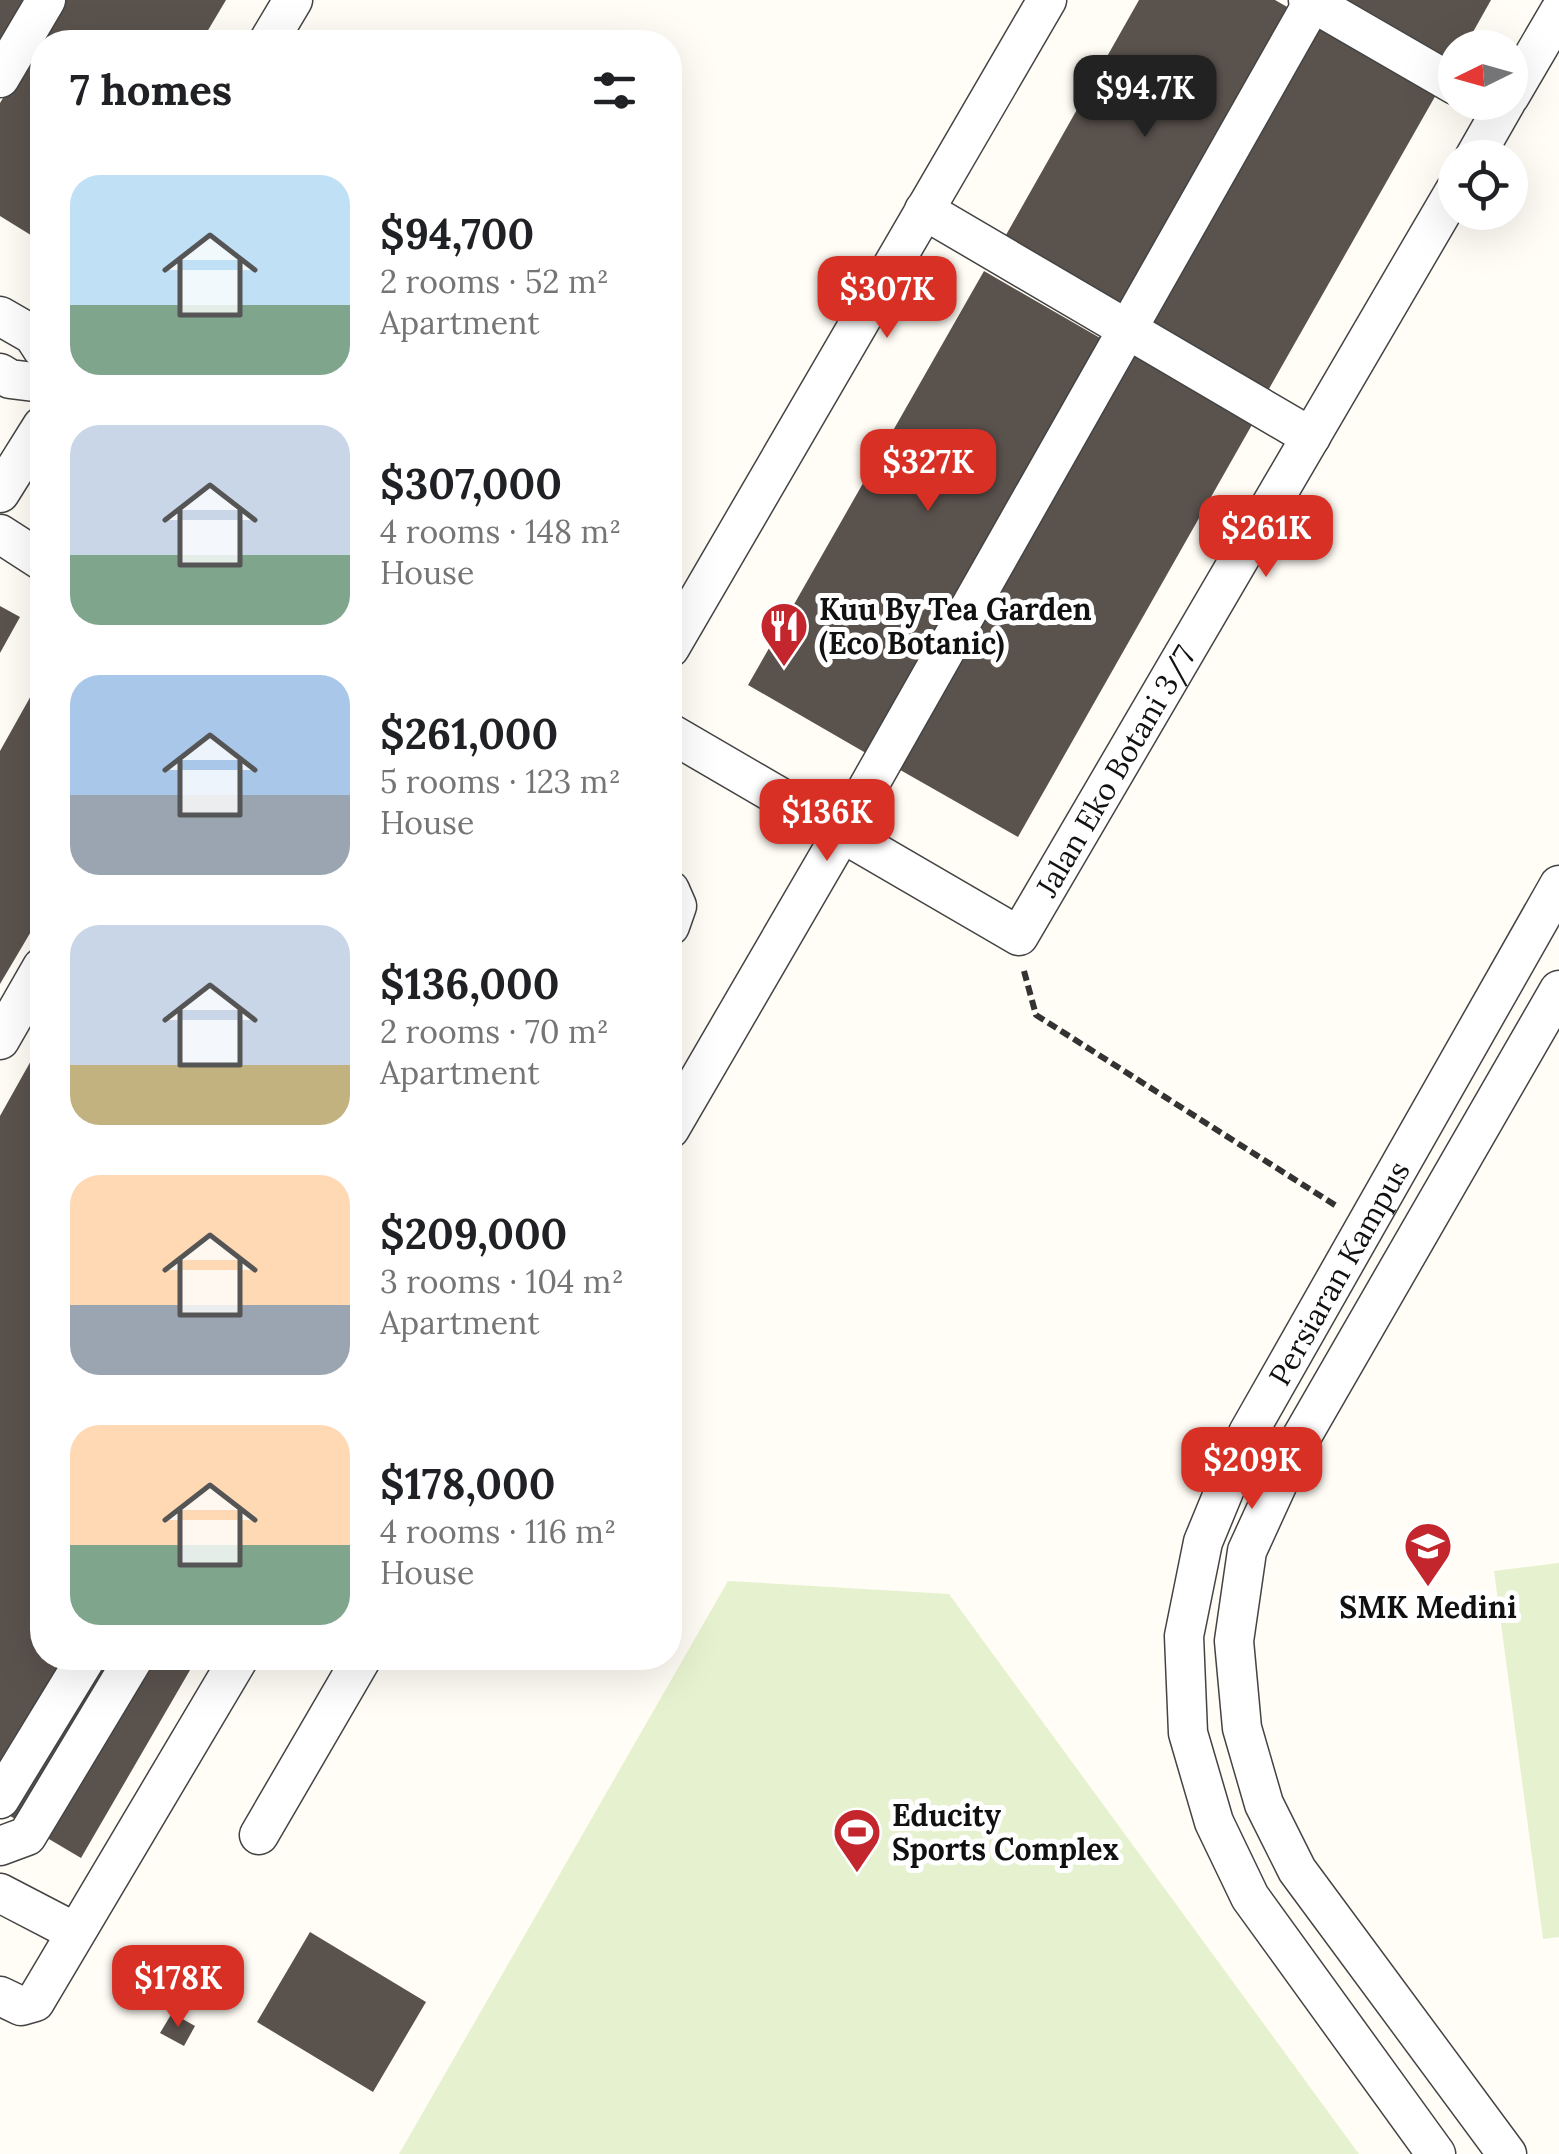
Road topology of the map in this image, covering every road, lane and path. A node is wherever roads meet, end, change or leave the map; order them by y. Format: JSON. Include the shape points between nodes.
{"nodes":[{"id":1,"x":46,"y":0,"type":"edge"},
{"id":2,"x":293,"y":0,"type":"edge"},
{"id":3,"x":1046,"y":0,"type":"edge"},
{"id":4,"x":1312,"y":1,"type":"edge"},
{"id":5,"x":1559,"y":12,"type":"edge"},
{"id":6,"x":275,"y":30,"type":"edge"},
{"id":7,"x":1528,"y":60,"type":"edge"},
{"id":8,"x":1438,"y":75,"type":"edge"},
{"id":9,"x":0,"y":78,"type":"edge"},
{"id":10,"x":924,"y":210,"type":"junction"},
{"id":11,"x":1438,"y":219,"type":"edge"},
{"id":12,"x":0,"y":316,"type":"edge"},
{"id":13,"x":1128,"y":330,"type":"junction"},
{"id":14,"x":30,"y":333,"type":"edge"},
{"id":15,"x":0,"y":373,"type":"edge"},
{"id":16,"x":30,"y":382,"type":"edge"},
{"id":17,"x":1311,"y":437,"type":"junction"},
{"id":18,"x":30,"y":445,"type":"edge"},
{"id":19,"x":0,"y":493,"type":"edge"},
{"id":20,"x":0,"y":534,"type":"edge"},
{"id":21,"x":30,"y":553,"type":"edge"},
{"id":22,"x":682,"y":627,"type":"edge"},
{"id":23,"x":682,"y":740,"type":"edge"},
{"id":24,"x":842,"y":834,"type":"junction"},
{"id":25,"x":1559,"y":885,"type":"edge"},
{"id":26,"x":1019,"y":936,"type":"junction"},
{"id":27,"x":30,"y":988,"type":"edge"},
{"id":28,"x":1559,"y":990,"type":"edge"},
{"id":29,"x":0,"y":1040,"type":"edge"},
{"id":30,"x":682,"y":1108,"type":"edge"},
{"id":31,"x":1366,"y":1225,"type":"junction"},
{"id":32,"x":79,"y":1670,"type":"edge"},
{"id":33,"x":127,"y":1670,"type":"edge"},
{"id":34,"x":232,"y":1670,"type":"edge"},
{"id":35,"x":355,"y":1670,"type":"edge"},
{"id":36,"x":0,"y":1799,"type":"edge"},
{"id":37,"x":259,"y":1835,"type":"dead end"},
{"id":38,"x":0,"y":1846,"type":"edge"},
{"id":39,"x":0,"y":1894,"type":"edge"},
{"id":40,"x":75,"y":1932,"type":"junction"},
{"id":41,"x":2,"y":2000,"type":"edge"},
{"id":42,"x":1436,"y":2154,"type":"edge"},
{"id":43,"x":1507,"y":2154,"type":"edge"}],
"edges":[{"from":1,"to":9,"type":"street"},
{"from":2,"to":6,"type":"street"},
{"from":3,"to":10,"type":"street"},
{"from":4,"to":8,"type":"street"},
{"from":4,"to":13,"type":"street"},
{"from":5,"to":7,"type":"street"},
{"from":10,"to":13,"type":"street"},
{"from":10,"to":22,"type":"street"},
{"from":11,"to":17,"type":"street","name":"Jalan Eko Botani 3/7"},
{"from":12,"to":14,"type":"street"},
{"from":13,"to":17,"type":"street"},
{"from":13,"to":24,"type":"street"},
{"from":15,"to":16,"type":"street"},
{"from":17,"to":26,"type":"street","name":"Jalan Eko Botani 3/7"},
{"from":18,"to":19,"type":"street"},
{"from":20,"to":21,"type":"street"},
{"from":23,"to":24,"type":"street"},
{"from":24,"to":26,"type":"street"},
{"from":24,"to":30,"type":"street"},
{"from":25,"to":31,"type":"street","name":"Persiaran Kampus"},
{"from":26,"to":31,"type":"path","via":[[1036,1015]]},
{"from":27,"to":29,"type":"street"},
{"from":28,"to":43,"type":"street","name":"Persiaran Kampus","via":[[1290,1457],[1247,1551],[1234,1641],[1242,1728],[1264,1804],[1297,1870]]},
{"from":31,"to":42,"type":"street","name":"Persiaran Kampus","via":[[1248,1433],[1203,1542],[1184,1636],[1188,1733],[1214,1822],[1250,1896]]},
{"from":32,"to":36,"type":"street"},
{"from":33,"to":38,"type":"street","via":[[27,1836]]},
{"from":34,"to":40,"type":"street"},
{"from":35,"to":37,"type":"street"},
{"from":39,"to":40,"type":"street"},
{"from":40,"to":41,"type":"street","via":[[35,2002]]}]}
